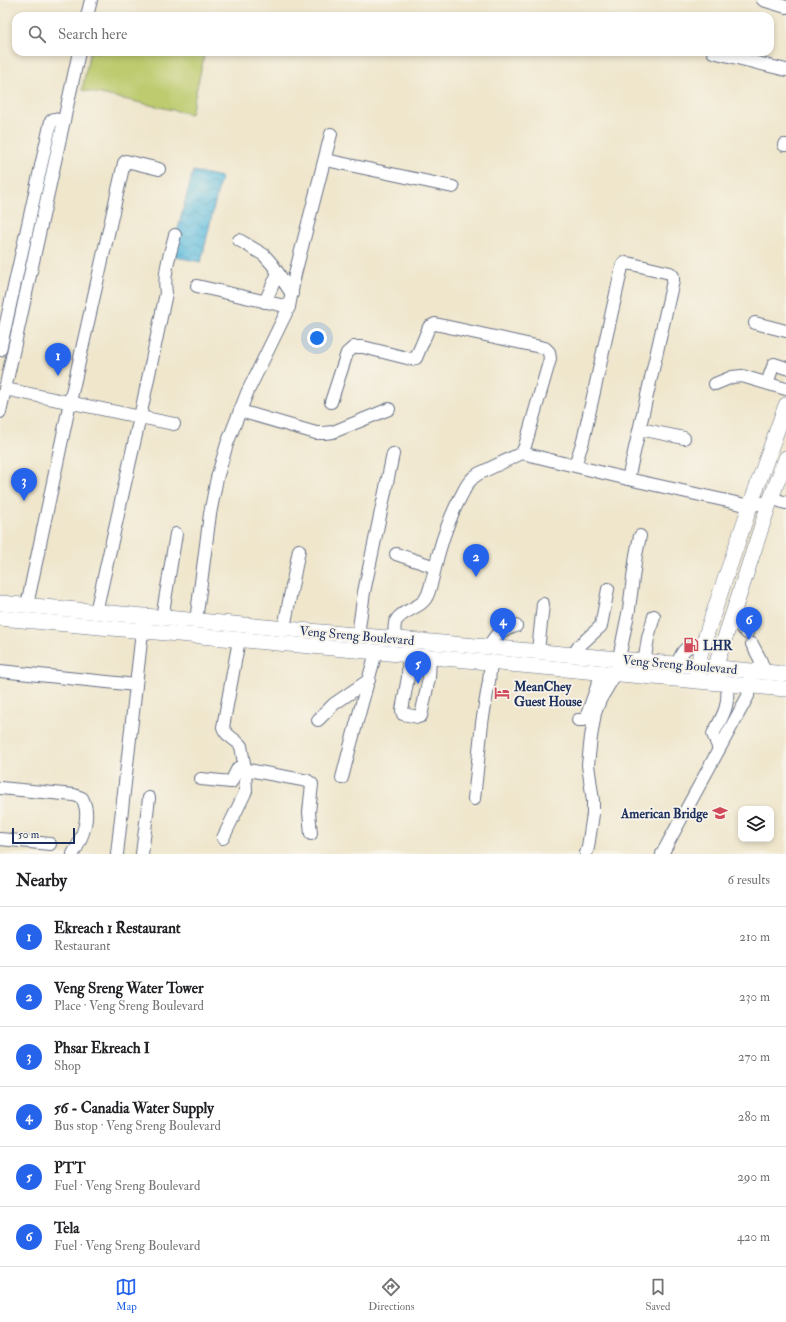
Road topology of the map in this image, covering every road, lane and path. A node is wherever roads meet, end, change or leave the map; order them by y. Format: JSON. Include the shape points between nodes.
{"nodes":[{"id":1,"x":91,"y":0,"type":"edge"},
{"id":2,"x":763,"y":0,"type":"edge"},
{"id":3,"x":786,"y":7,"type":"edge"},
{"id":4,"x":88,"y":12,"type":"edge"},
{"id":5,"x":78,"y":56,"type":"edge"},
{"id":6,"x":729,"y":56,"type":"edge"},
{"id":7,"x":786,"y":70,"type":"edge"},
{"id":8,"x":63,"y":121,"type":"junction"},
{"id":9,"x":331,"y":134,"type":"dead end"},
{"id":10,"x":326,"y":160,"type":"junction"},
{"id":11,"x":159,"y":169,"type":"dead end"},
{"id":12,"x":453,"y":188,"type":"dead end"},
{"id":13,"x":175,"y":235,"type":"dead end"},
{"id":14,"x":239,"y":240,"type":"dead end"},
{"id":15,"x":278,"y":273,"type":"junction"},
{"id":16,"x":197,"y":286,"type":"dead end"},
{"id":17,"x":292,"y":294,"type":"junction"},
{"id":18,"x":265,"y":302,"type":"junction"},
{"id":19,"x":288,"y":307,"type":"junction"},
{"id":20,"x":755,"y":323,"type":"dead end"},
{"id":21,"x":786,"y":331,"type":"edge"},
{"id":22,"x":0,"y":350,"type":"edge"},
{"id":23,"x":786,"y":368,"type":"edge"},
{"id":24,"x":767,"y":383,"type":"junction"},
{"id":25,"x":715,"y":384,"type":"dead end"},
{"id":26,"x":5,"y":389,"type":"junction"},
{"id":27,"x":786,"y":389,"type":"edge"},
{"id":28,"x":70,"y":402,"type":"junction"},
{"id":29,"x":331,"y":402,"type":"dead end"},
{"id":30,"x":786,"y":405,"type":"edge"},
{"id":31,"x":388,"y":409,"type":"dead end"},
{"id":32,"x":240,"y":411,"type":"junction"},
{"id":33,"x":0,"y":412,"type":"edge"},
{"id":34,"x":140,"y":417,"type":"junction"},
{"id":35,"x":174,"y":424,"type":"dead end"},
{"id":36,"x":640,"y":429,"type":"junction"},
{"id":37,"x":684,"y":438,"type":"dead end"},
{"id":38,"x":522,"y":453,"type":"junction"},
{"id":39,"x":393,"y":454,"type":"dead end"},
{"id":40,"x":786,"y":458,"type":"edge"},
{"id":41,"x":575,"y":465,"type":"junction"},
{"id":42,"x":628,"y":479,"type":"junction"},
{"id":43,"x":770,"y":500,"type":"junction"},
{"id":44,"x":786,"y":503,"type":"edge"},
{"id":45,"x":750,"y":506,"type":"junction"},
{"id":46,"x":176,"y":534,"type":"dead end"},
{"id":47,"x":640,"y":536,"type":"dead end"},
{"id":48,"x":298,"y":550,"type":"dead end"},
{"id":49,"x":396,"y":554,"type":"dead end"},
{"id":50,"x":435,"y":567,"type":"junction"},
{"id":51,"x":608,"y":589,"type":"dead end"},
{"id":52,"x":0,"y":603,"type":"edge"},
{"id":53,"x":543,"y":604,"type":"dead end"},
{"id":54,"x":27,"y":606,"type":"junction"},
{"id":55,"x":96,"y":612,"type":"junction"},
{"id":56,"x":144,"y":616,"type":"junction"},
{"id":57,"x":654,"y":616,"type":"dead end"},
{"id":58,"x":0,"y":618,"type":"edge"},
{"id":59,"x":162,"y":618,"type":"junction"},
{"id":60,"x":732,"y":618,"type":"junction"},
{"id":61,"x":196,"y":621,"type":"junction"},
{"id":62,"x":516,"y":626,"type":"dead end"},
{"id":63,"x":284,"y":628,"type":"junction"},
{"id":64,"x":142,"y":631,"type":"junction"},
{"id":65,"x":358,"y":635,"type":"junction"},
{"id":66,"x":394,"y":638,"type":"junction"},
{"id":67,"x":239,"y":640,"type":"junction"},
{"id":68,"x":702,"y":646,"type":"junction"},
{"id":69,"x":409,"y":647,"type":"junction"},
{"id":70,"x":538,"y":651,"type":"junction"},
{"id":71,"x":376,"y":652,"type":"junction"},
{"id":72,"x":491,"y":655,"type":"junction"},
{"id":73,"x":573,"y":655,"type":"junction"},
{"id":74,"x":430,"y":657,"type":"junction"},
{"id":75,"x":619,"y":659,"type":"junction"},
{"id":76,"x":677,"y":664,"type":"junction"},
{"id":77,"x":699,"y":666,"type":"junction"},
{"id":78,"x":643,"y":668,"type":"junction"},
{"id":79,"x":717,"y":668,"type":"junction"},
{"id":80,"x":0,"y":671,"type":"edge"},
{"id":81,"x":758,"y":671,"type":"junction"},
{"id":82,"x":609,"y":673,"type":"junction"},
{"id":83,"x":786,"y":674,"type":"edge"},
{"id":84,"x":369,"y":680,"type":"junction"},
{"id":85,"x":697,"y":681,"type":"junction"},
{"id":86,"x":722,"y":683,"type":"junction"},
{"id":87,"x":136,"y":685,"type":"junction"},
{"id":88,"x":749,"y":686,"type":"junction"},
{"id":89,"x":786,"y":689,"type":"edge"},
{"id":90,"x":318,"y":720,"type":"dead end"},
{"id":91,"x":578,"y":720,"type":"dead end"},
{"id":92,"x":719,"y":749,"type":"junction"},
{"id":93,"x":245,"y":769,"type":"junction"},
{"id":94,"x":342,"y":778,"type":"dead end"},
{"id":95,"x":201,"y":779,"type":"dead end"},
{"id":96,"x":0,"y":788,"type":"edge"},
{"id":97,"x":149,"y":798,"type":"dead end"},
{"id":98,"x":474,"y":799,"type":"dead end"},
{"id":99,"x":311,"y":834,"type":"dead end"},
{"id":100,"x":223,"y":838,"type":"dead end"},
{"id":101,"x":0,"y":839,"type":"edge"},
{"id":102,"x":50,"y":844,"type":"dead end"},
{"id":103,"x":73,"y":854,"type":"edge"},
{"id":104,"x":117,"y":854,"type":"edge"},
{"id":105,"x":142,"y":854,"type":"edge"},
{"id":106,"x":586,"y":854,"type":"edge"},
{"id":107,"x":662,"y":854,"type":"edge"}],
"edges":[{"from":1,"to":4,"type":"street"},
{"from":2,"to":3,"type":"street"},
{"from":5,"to":8,"type":"street"},
{"from":6,"to":7,"type":"street"},
{"from":8,"to":22,"type":"street","via":[[51,121]]},
{"from":8,"to":26,"type":"street"},
{"from":9,"to":10,"type":"street"},
{"from":10,"to":12,"type":"street"},
{"from":10,"to":17,"type":"street","via":[[295,274]]},
{"from":11,"to":28,"type":"street","via":[[126,161],[124,163]]},
{"from":13,"to":34,"type":"street","via":[[165,279],[166,293]]},
{"from":14,"to":15,"type":"street","via":[[264,254]]},
{"from":15,"to":17,"type":"street"},
{"from":15,"to":18,"type":"street"},
{"from":16,"to":18,"type":"street"},
{"from":17,"to":19,"type":"street"},
{"from":18,"to":19,"type":"street"},
{"from":19,"to":32,"type":"street"},
{"from":20,"to":21,"type":"street"},
{"from":23,"to":24,"type":"street","via":[[774,364]]},
{"from":24,"to":25,"type":"street","via":[[732,376]]},
{"from":24,"to":27,"type":"street"},
{"from":26,"to":28,"type":"street"},
{"from":26,"to":33,"type":"street"},
{"from":28,"to":34,"type":"street"},
{"from":28,"to":54,"type":"street"},
{"from":29,"to":38,"type":"street","via":[[347,353],[354,346],[416,358],[429,326],[435,324],[545,348],[550,359]]},
{"from":30,"to":45,"type":"main road"},
{"from":31,"to":32,"type":"street","via":[[333,432],[324,433],[316,433]]},
{"from":32,"to":61,"type":"street","via":[[217,478]]},
{"from":34,"to":35,"type":"street"},
{"from":34,"to":55,"type":"street"},
{"from":36,"to":37,"type":"street"},
{"from":36,"to":41,"type":"street","via":[[673,276],[624,263],[583,441]]},
{"from":36,"to":42,"type":"street"},
{"from":38,"to":41,"type":"street"},
{"from":38,"to":50,"type":"street","via":[[478,474],[468,483],[453,510]]},
{"from":39,"to":65,"type":"street","via":[[364,592]]},
{"from":40,"to":43,"type":"main road"},
{"from":41,"to":42,"type":"street"},
{"from":42,"to":45,"type":"street"},
{"from":43,"to":44,"type":"street"},
{"from":43,"to":45,"type":"street"},
{"from":43,"to":60,"type":"main road"},
{"from":45,"to":68,"type":"main road"},
{"from":46,"to":59,"type":"street"},
{"from":47,"to":75,"type":"street"},
{"from":48,"to":63,"type":"street"},
{"from":49,"to":50,"type":"street"},
{"from":50,"to":66,"type":"street","via":[[424,602],[398,618]]},
{"from":51,"to":73,"type":"street","via":[[601,626]]},
{"from":52,"to":54,"type":"main road","name":"Veng Sreng Boulevard"},
{"from":53,"to":70,"type":"street"},
{"from":54,"to":55,"type":"main road","name":"Veng Sreng Boulevard"},
{"from":55,"to":56,"type":"main road","name":"Veng Sreng Boulevard"},
{"from":56,"to":59,"type":"main road","name":"Veng Sreng Boulevard"},
{"from":56,"to":64,"type":"street"},
{"from":57,"to":78,"type":"street"},
{"from":58,"to":64,"type":"main road","name":"Veng Sreng Boulevard"},
{"from":59,"to":61,"type":"main road","name":"Veng Sreng Boulevard"},
{"from":60,"to":79,"type":"main road"},
{"from":60,"to":81,"type":"street","via":[[750,639],[760,659]]},
{"from":61,"to":63,"type":"main road","name":"Veng Sreng Boulevard"},
{"from":62,"to":72,"type":"street","via":[[501,631],[492,641]]},
{"from":63,"to":65,"type":"main road","name":"Veng Sreng Boulevard"},
{"from":64,"to":67,"type":"main road","name":"Veng Sreng Boulevard"},
{"from":64,"to":87,"type":"street"},
{"from":65,"to":66,"type":"main road","name":"Veng Sreng Boulevard"},
{"from":66,"to":69,"type":"main road","name":"Veng Sreng Boulevard"},
{"from":67,"to":71,"type":"main road","name":"Veng Sreng Boulevard"},
{"from":67,"to":93,"type":"street","via":[[223,727],[227,735],[241,746]]},
{"from":68,"to":76,"type":"street","via":[[691,645],[682,652]]},
{"from":68,"to":77,"type":"main road"},
{"from":69,"to":71,"type":"main road","name":"Veng Sreng Boulevard"},
{"from":69,"to":72,"type":"main road","name":"Veng Sreng Boulevard"},
{"from":69,"to":74,"type":"main road","name":"Veng Sreng Boulevard"},
{"from":69,"to":74,"type":"street","via":[[403,714],[418,717],[423,713]]},
{"from":70,"to":72,"type":"main road","name":"Veng Sreng Boulevard"},
{"from":70,"to":73,"type":"main road","name":"Veng Sreng Boulevard"},
{"from":71,"to":84,"type":"street"},
{"from":72,"to":74,"type":"main road","name":"Veng Sreng Boulevard"},
{"from":72,"to":82,"type":"main road","name":"Veng Sreng Boulevard"},
{"from":72,"to":98,"type":"street"},
{"from":73,"to":75,"type":"main road","name":"Veng Sreng Boulevard"},
{"from":75,"to":78,"type":"main road","name":"Veng Sreng Boulevard"},
{"from":75,"to":82,"type":"street"},
{"from":76,"to":77,"type":"main road","name":"Veng Sreng Boulevard"},
{"from":76,"to":78,"type":"main road","name":"Veng Sreng Boulevard"},
{"from":77,"to":79,"type":"main road","name":"Veng Sreng Boulevard"},
{"from":77,"to":85,"type":"main road"},
{"from":78,"to":82,"type":"main road","name":"Veng Sreng Boulevard"},
{"from":78,"to":85,"type":"main road","name":"Veng Sreng Boulevard"},
{"from":79,"to":81,"type":"main road","name":"Veng Sreng Boulevard"},
{"from":79,"to":86,"type":"main road"},
{"from":80,"to":87,"type":"street"},
{"from":81,"to":83,"type":"main road","name":"Veng Sreng Boulevard"},
{"from":81,"to":88,"type":"street"},
{"from":82,"to":91,"type":"street","via":[[586,718]]},
{"from":82,"to":106,"type":"street","via":[[595,713],[591,737],[588,765],[593,814]]},
{"from":84,"to":90,"type":"street","via":[[334,704]]},
{"from":84,"to":94,"type":"street"},
{"from":85,"to":86,"type":"main road","name":"Veng Sreng Boulevard"},
{"from":86,"to":88,"type":"main road","name":"Veng Sreng Boulevard"},
{"from":86,"to":92,"type":"street","via":[[728,699],[725,712],[713,734]]},
{"from":87,"to":104,"type":"street"},
{"from":88,"to":89,"type":"main road","name":"Veng Sreng Boulevard"},
{"from":88,"to":92,"type":"street","via":[[748,696]]},
{"from":92,"to":107,"type":"street"},
{"from":93,"to":95,"type":"street","via":[[238,768],[231,782]]},
{"from":93,"to":99,"type":"street","via":[[310,782]]},
{"from":93,"to":100,"type":"street","via":[[246,791]]},
{"from":96,"to":103,"type":"street","via":[[74,795],[82,798],[85,803],[83,835]]},
{"from":97,"to":105,"type":"street"},
{"from":101,"to":102,"type":"street"}]}
